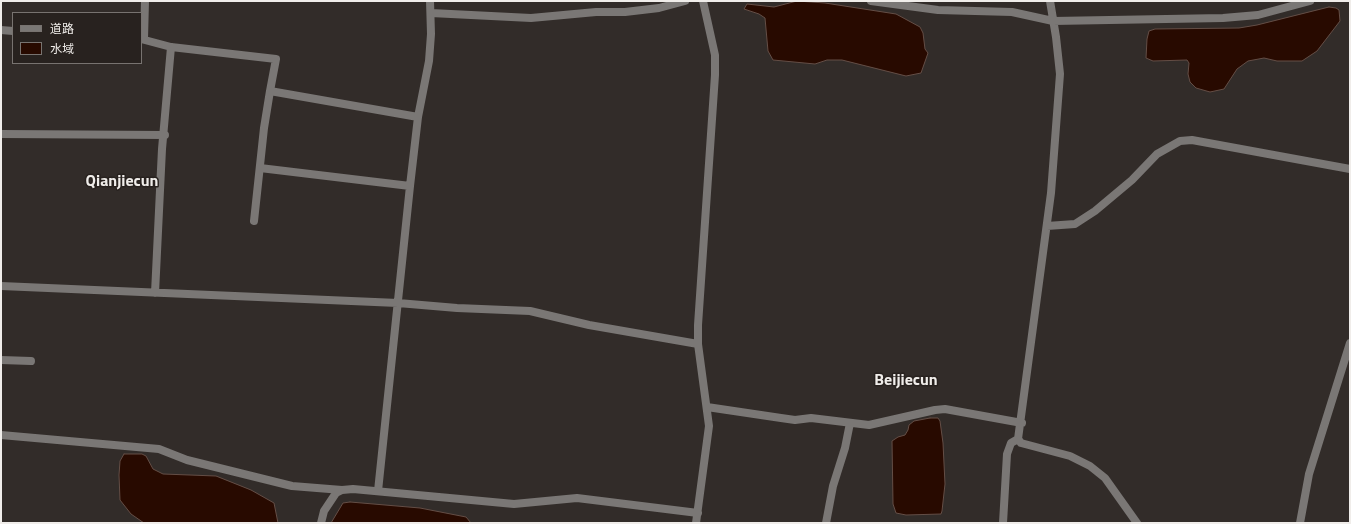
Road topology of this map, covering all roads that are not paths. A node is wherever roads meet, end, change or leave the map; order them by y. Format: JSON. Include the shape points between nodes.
{"nodes":[{"id":1,"x":145,"y":1,"type":"edge"},
{"id":2,"x":430,"y":1,"type":"edge"},
{"id":3,"x":685,"y":1,"type":"edge"},
{"id":4,"x":703,"y":1,"type":"edge"},
{"id":5,"x":871,"y":1,"type":"edge"},
{"id":6,"x":1050,"y":1,"type":"edge"},
{"id":7,"x":1310,"y":1,"type":"edge"},
{"id":8,"x":431,"y":13,"type":"junction"},
{"id":9,"x":1053,"y":21,"type":"junction"},
{"id":10,"x":1,"y":30,"type":"edge"},
{"id":11,"x":12,"y":31,"type":"edge"},
{"id":12,"x":142,"y":39,"type":"edge"},
{"id":13,"x":171,"y":47,"type":"junction"},
{"id":14,"x":270,"y":91,"type":"junction"},
{"id":15,"x":418,"y":117,"type":"junction"},
{"id":16,"x":1,"y":134,"type":"edge"},
{"id":17,"x":164,"y":135,"type":"junction"},
{"id":18,"x":260,"y":168,"type":"junction"},
{"id":19,"x":1350,"y":169,"type":"edge"},
{"id":20,"x":410,"y":186,"type":"junction"},
{"id":21,"x":254,"y":221,"type":"dead end"},
{"id":22,"x":1047,"y":226,"type":"junction"},
{"id":23,"x":1,"y":286,"type":"edge"},
{"id":24,"x":155,"y":293,"type":"junction"},
{"id":25,"x":398,"y":303,"type":"junction"},
{"id":26,"x":1350,"y":343,"type":"edge"},
{"id":27,"x":698,"y":344,"type":"junction"},
{"id":28,"x":1,"y":360,"type":"edge"},
{"id":29,"x":31,"y":362,"type":"dead end"},
{"id":30,"x":707,"y":407,"type":"junction"},
{"id":31,"x":850,"y":423,"type":"junction"},
{"id":32,"x":1022,"y":423,"type":"junction"},
{"id":33,"x":1,"y":435,"type":"edge"},
{"id":34,"x":1018,"y":438,"type":"junction"},
{"id":35,"x":342,"y":490,"type":"junction"},
{"id":36,"x":378,"y":491,"type":"junction"},
{"id":37,"x":698,"y":513,"type":"junction"},
{"id":38,"x":321,"y":523,"type":"edge"},
{"id":39,"x":696,"y":523,"type":"edge"},
{"id":40,"x":826,"y":523,"type":"edge"},
{"id":41,"x":1003,"y":523,"type":"edge"},
{"id":42,"x":1137,"y":523,"type":"edge"},
{"id":43,"x":1300,"y":523,"type":"edge"}],
"edges":[{"from":1,"to":12,"type":"street"},
{"from":2,"to":8,"type":"street"},
{"from":3,"to":8,"type":"street","via":[[659,8],[625,12],[530,18]]},
{"from":4,"to":27,"type":"street","via":[[715,55],[715,75],[701,262]]},
{"from":5,"to":9,"type":"street","via":[[976,13],[1012,12]]},
{"from":6,"to":9,"type":"street"},
{"from":7,"to":9,"type":"street","via":[[1258,15],[1223,18]]},
{"from":8,"to":15,"type":"street","via":[[429,61]]},
{"from":9,"to":22,"type":"street","via":[[1060,74]]},
{"from":10,"to":11,"type":"street"},
{"from":12,"to":13,"type":"street"},
{"from":13,"to":14,"type":"street","via":[[276,59]]},
{"from":13,"to":17,"type":"street"},
{"from":14,"to":15,"type":"street"},
{"from":14,"to":18,"type":"street"},
{"from":15,"to":20,"type":"street"},
{"from":16,"to":17,"type":"street"},
{"from":17,"to":24,"type":"street"},
{"from":18,"to":20,"type":"street"},
{"from":18,"to":21,"type":"street"},
{"from":19,"to":22,"type":"street","via":[[1192,140],[1180,141],[1157,154],[1132,180],[1075,224]]},
{"from":20,"to":25,"type":"street"},
{"from":22,"to":32,"type":"street"},
{"from":23,"to":24,"type":"street"},
{"from":24,"to":25,"type":"street"},
{"from":25,"to":27,"type":"street","via":[[530,311],[589,325]]},
{"from":25,"to":36,"type":"street"},
{"from":26,"to":43,"type":"street","via":[[1309,474]]},
{"from":27,"to":30,"type":"street"},
{"from":28,"to":29,"type":"street"},
{"from":30,"to":31,"type":"street","via":[[795,420],[812,418]]},
{"from":30,"to":37,"type":"street","via":[[709,432]]},
{"from":31,"to":32,"type":"street","via":[[869,425],[945,410]]},
{"from":31,"to":40,"type":"street","via":[[845,448],[832,486]]},
{"from":32,"to":34,"type":"street"},
{"from":33,"to":35,"type":"street","via":[[159,449],[186,460],[292,486]]},
{"from":34,"to":41,"type":"street","via":[[1011,443],[1007,454]]},
{"from":34,"to":42,"type":"street","via":[[1021,444],[1070,456],[1090,466],[1105,478]]},
{"from":35,"to":36,"type":"street"},
{"from":35,"to":38,"type":"street","via":[[331,499]]},
{"from":36,"to":37,"type":"street","via":[[514,504],[577,498]]},
{"from":37,"to":39,"type":"street"}]}
